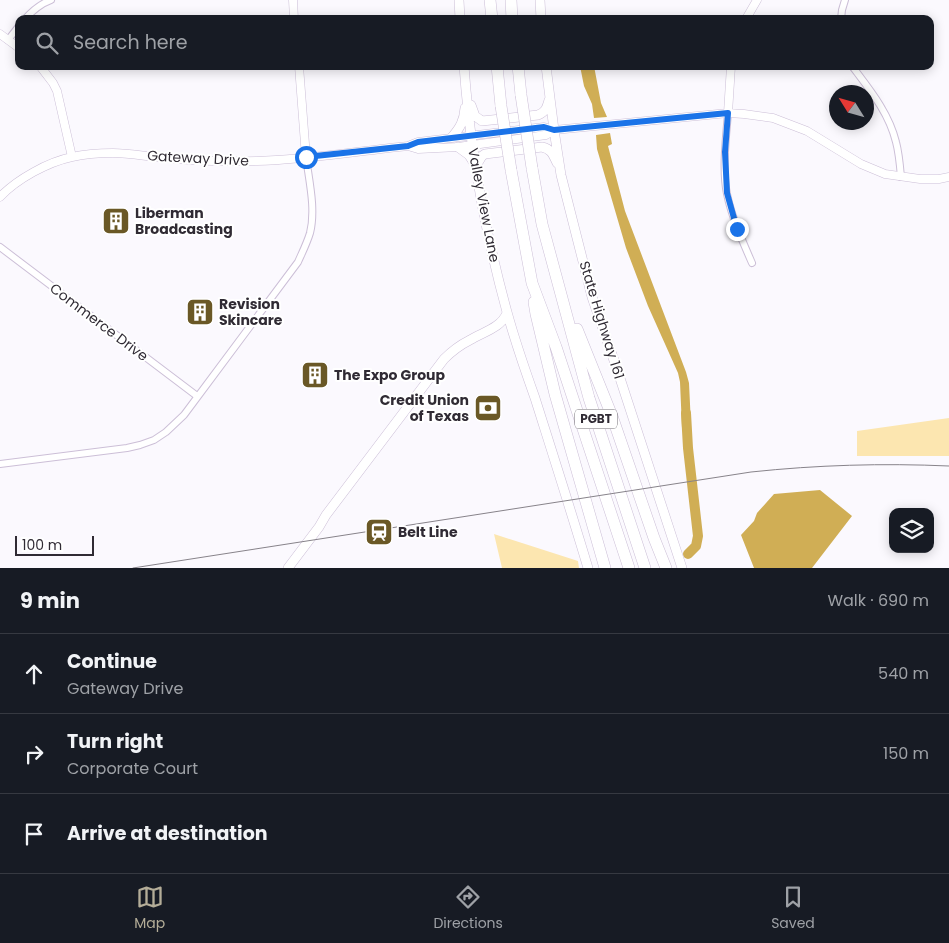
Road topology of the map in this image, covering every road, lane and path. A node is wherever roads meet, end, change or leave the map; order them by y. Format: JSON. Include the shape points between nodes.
{"nodes":[{"id":1,"x":51,"y":0,"type":"edge"},
{"id":2,"x":293,"y":0,"type":"edge"},
{"id":3,"x":459,"y":0,"type":"edge"},
{"id":4,"x":511,"y":0,"type":"edge"},
{"id":5,"x":540,"y":0,"type":"edge"},
{"id":6,"x":757,"y":0,"type":"edge"},
{"id":7,"x":845,"y":0,"type":"edge"},
{"id":8,"x":29,"y":15,"type":"edge"},
{"id":9,"x":294,"y":15,"type":"edge"},
{"id":10,"x":460,"y":15,"type":"edge"},
{"id":11,"x":512,"y":15,"type":"edge"},
{"id":12,"x":541,"y":15,"type":"edge"},
{"id":13,"x":748,"y":15,"type":"edge"},
{"id":14,"x":841,"y":15,"type":"edge"},
{"id":15,"x":15,"y":31,"type":"edge"},
{"id":16,"x":0,"y":34,"type":"edge"},
{"id":17,"x":8,"y":40,"type":"junction"},
{"id":18,"x":15,"y":45,"type":"edge"},
{"id":19,"x":43,"y":70,"type":"edge"},
{"id":20,"x":298,"y":70,"type":"edge"},
{"id":21,"x":464,"y":70,"type":"edge"},
{"id":22,"x":497,"y":70,"type":"edge"},
{"id":23,"x":519,"y":70,"type":"edge"},
{"id":24,"x":546,"y":70,"type":"edge"},
{"id":25,"x":731,"y":70,"type":"edge"},
{"id":26,"x":855,"y":70,"type":"edge"},
{"id":27,"x":467,"y":96,"type":"junction"},
{"id":28,"x":550,"y":98,"type":"junction"},
{"id":29,"x":728,"y":113,"type":"junction"},
{"id":30,"x":554,"y":130,"type":"junction"},
{"id":31,"x":472,"y":135,"type":"junction"},
{"id":32,"x":452,"y":137,"type":"junction"},
{"id":33,"x":408,"y":146,"type":"junction"},
{"id":34,"x":473,"y":146,"type":"junction"},
{"id":35,"x":458,"y":147,"type":"junction"},
{"id":36,"x":72,"y":157,"type":"junction"},
{"id":37,"x":306,"y":157,"type":"junction"},
{"id":38,"x":476,"y":166,"type":"junction"},
{"id":39,"x":561,"y":174,"type":"junction"},
{"id":40,"x":901,"y":177,"type":"junction"},
{"id":41,"x":949,"y":177,"type":"edge"},
{"id":42,"x":0,"y":197,"type":"edge"},
{"id":43,"x":0,"y":247,"type":"edge"},
{"id":44,"x":752,"y":263,"type":"dead end"},
{"id":45,"x":554,"y":269,"type":"junction"},
{"id":46,"x":532,"y":282,"type":"junction"},
{"id":47,"x":508,"y":313,"type":"junction"},
{"id":48,"x":490,"y":330,"type":"junction"},
{"id":49,"x":515,"y":338,"type":"junction"},
{"id":50,"x":197,"y":396,"type":"junction"},
{"id":51,"x":0,"y":464,"type":"edge"},
{"id":52,"x":326,"y":515,"type":"junction"},
{"id":53,"x":283,"y":568,"type":"edge"},
{"id":54,"x":288,"y":568,"type":"edge"},
{"id":55,"x":588,"y":568,"type":"edge"},
{"id":56,"x":605,"y":568,"type":"edge"},
{"id":57,"x":629,"y":568,"type":"edge"},
{"id":58,"x":645,"y":568,"type":"edge"},
{"id":59,"x":666,"y":568,"type":"edge"},
{"id":60,"x":682,"y":568,"type":"edge"}],
"edges":[{"from":1,"to":8,"type":"street"},
{"from":2,"to":9,"type":"street"},
{"from":3,"to":10,"type":"main road"},
{"from":4,"to":11,"type":"highway"},
{"from":5,"to":12,"type":"main road"},
{"from":6,"to":13,"type":"street"},
{"from":7,"to":14,"type":"street"},
{"from":15,"to":17,"type":"street"},
{"from":16,"to":17,"type":"street"},
{"from":17,"to":18,"type":"street"},
{"from":19,"to":36,"type":"street","via":[[57,91]]},
{"from":20,"to":37,"type":"street"},
{"from":21,"to":27,"type":"main road","name":"Valley View Lane"},
{"from":22,"to":46,"type":"highway","number":"PGBT","bridge":true,"via":[[510,170]]},
{"from":23,"to":45,"type":"highway","number":"PGBT","bridge":true,"via":[[532,168]]},
{"from":24,"to":28,"type":"main road","name":"State Highway 161"},
{"from":25,"to":29,"type":"street"},
{"from":26,"to":40,"type":"street","via":[[876,97],[890,124]]},
{"from":27,"to":28,"type":"main road","via":[[476,116],[482,121],[538,115],[546,109]]},
{"from":27,"to":31,"type":"main road","name":"Valley View Lane"},
{"from":27,"to":32,"type":"main road","via":[[464,120]]},
{"from":28,"to":30,"type":"main road","name":"State Highway 161"},
{"from":29,"to":30,"type":"street","name":"Gateway Drive"},
{"from":29,"to":40,"type":"street","name":"Gateway Drive","via":[[773,118],[790,124],[861,164]]},
{"from":29,"to":44,"type":"street","via":[[725,152],[727,193],[737,229]]},
{"from":30,"to":31,"type":"street","name":"Gateway Drive","via":[[544,127]]},
{"from":30,"to":34,"type":"street","name":"Gateway Drive","via":[[546,136]]},
{"from":30,"to":39,"type":"main road","name":"State Highway 161"},
{"from":31,"to":32,"type":"street","name":"Gateway Drive"},
{"from":31,"to":34,"type":"main road","name":"Valley View Lane"},
{"from":32,"to":33,"type":"street","name":"Gateway Drive"},
{"from":33,"to":35,"type":"street","name":"Gateway Drive","via":[[418,149]]},
{"from":33,"to":37,"type":"street","name":"Gateway Drive"},
{"from":34,"to":35,"type":"street","name":"Gateway Drive"},
{"from":34,"to":38,"type":"main road","name":"Valley View Lane"},
{"from":35,"to":38,"type":"main road"},
{"from":36,"to":37,"type":"street","name":"Gateway Drive","via":[[115,153],[208,162]]},
{"from":36,"to":42,"type":"street","name":"Gateway Drive","via":[[31,174]]},
{"from":37,"to":50,"type":"street","via":[[312,224],[303,252]]},
{"from":38,"to":39,"type":"main road","via":[[486,154],[542,147],[553,153]]},
{"from":38,"to":47,"type":"main road","name":"Valley View Lane","via":[[486,225]]},
{"from":39,"to":60,"type":"main road","name":"State Highway 161","via":[[592,297]]},
{"from":40,"to":41,"type":"street","name":"Gateway Drive"},
{"from":43,"to":50,"type":"street","name":"Commerce Drive"},
{"from":45,"to":58,"type":"highway","number":"PGBT","via":[[589,398]]},
{"from":45,"to":59,"type":"highway","via":[[612,416]]},
{"from":46,"to":56,"type":"highway","via":[[536,314],[555,394]]},
{"from":46,"to":57,"type":"highway","number":"PGBT"},
{"from":47,"to":48,"type":"main road"},
{"from":47,"to":49,"type":"main road"},
{"from":48,"to":49,"type":"main road","via":[[504,331]]},
{"from":48,"to":52,"type":"main road","via":[[460,345],[444,359]]},
{"from":49,"to":55,"type":"main road"},
{"from":50,"to":51,"type":"street","via":[[184,415],[166,432],[140,445]]},
{"from":52,"to":53,"type":"main road","via":[[315,524]]},
{"from":52,"to":54,"type":"main road"}]}
